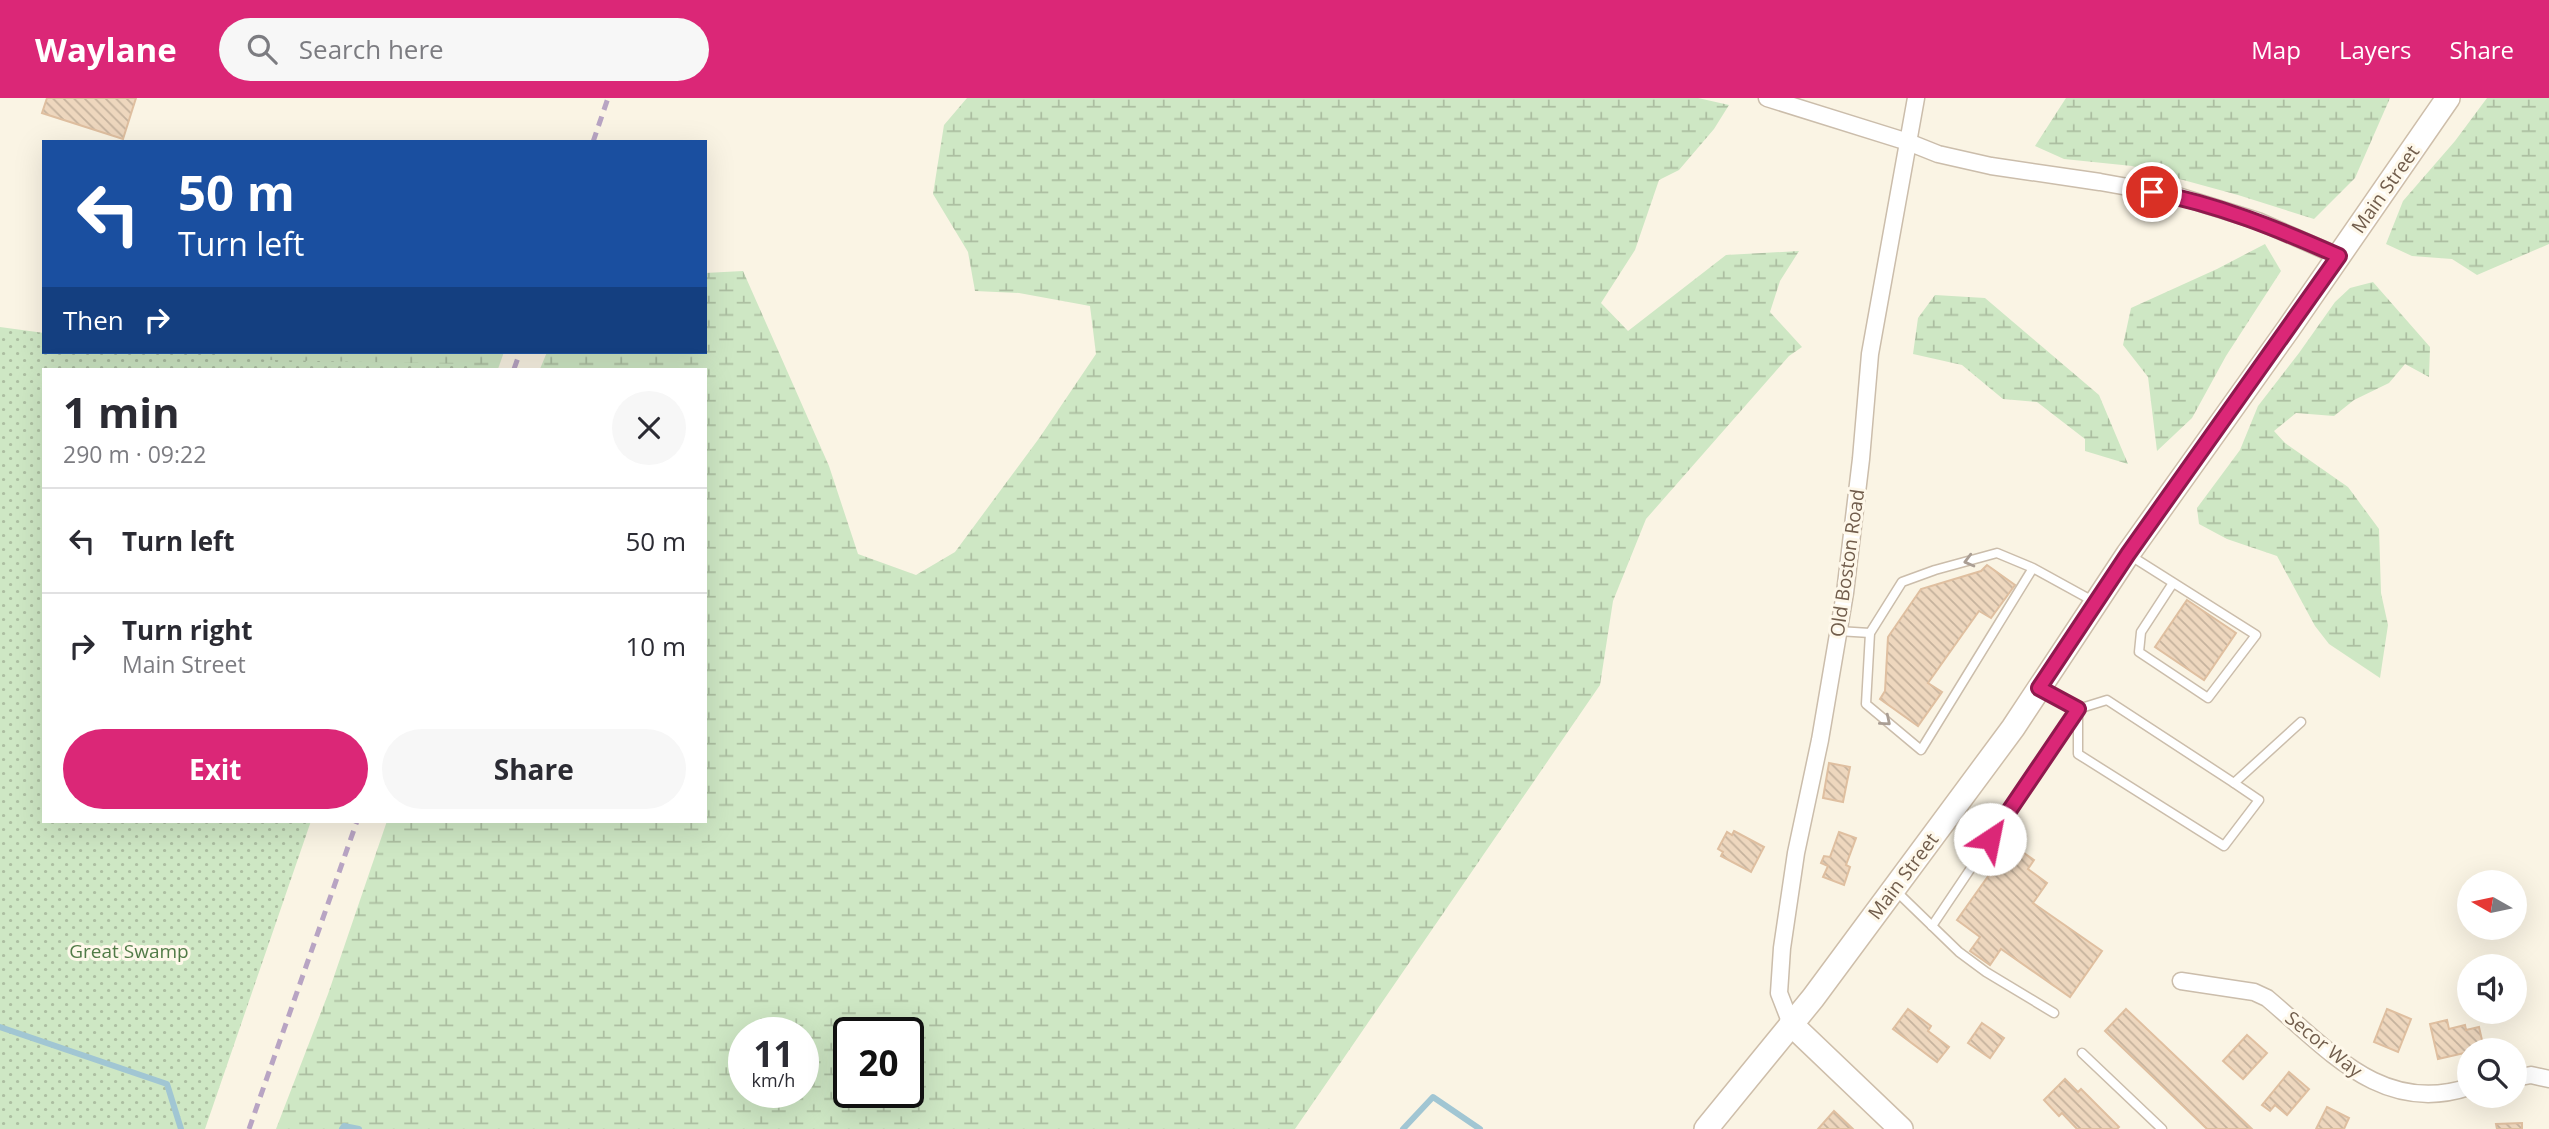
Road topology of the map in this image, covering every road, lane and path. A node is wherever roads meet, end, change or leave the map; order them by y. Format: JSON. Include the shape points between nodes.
{"nodes":[{"id":1,"x":1766,"y":98,"type":"edge"},
{"id":2,"x":1916,"y":98,"type":"edge"},
{"id":3,"x":2448,"y":98,"type":"edge"},
{"id":4,"x":1908,"y":142,"type":"junction"},
{"id":5,"x":2339,"y":256,"type":"junction"},
{"id":6,"x":2128,"y":554,"type":"junction"},
{"id":7,"x":2033,"y":568,"type":"junction"},
{"id":8,"x":2173,"y":583,"type":"junction"},
{"id":9,"x":2096,"y":603,"type":"junction"},
{"id":10,"x":1838,"y":631,"type":"junction"},
{"id":11,"x":1870,"y":634,"type":"junction"},
{"id":12,"x":2039,"y":688,"type":"junction"},
{"id":13,"x":2078,"y":709,"type":"junction"},
{"id":14,"x":2301,"y":722,"type":"dead end"},
{"id":15,"x":2234,"y":783,"type":"junction"},
{"id":16,"x":1894,"y":888,"type":"junction"},
{"id":17,"x":1932,"y":926,"type":"junction"},
{"id":18,"x":2181,"y":981,"type":"dead end"},
{"id":19,"x":2054,"y":1013,"type":"dead end"},
{"id":20,"x":1791,"y":1024,"type":"junction"},
{"id":21,"x":2082,"y":1054,"type":"dead end"},
{"id":22,"x":2527,"y":1076,"type":"edge"},
{"id":23,"x":2549,"y":1079,"type":"edge"},
{"id":24,"x":2457,"y":1090,"type":"edge"},
{"id":25,"x":1706,"y":1129,"type":"edge"},
{"id":26,"x":1901,"y":1129,"type":"edge"},
{"id":27,"x":2162,"y":1129,"type":"edge"}],
"edges":[{"from":1,"to":4,"type":"street"},
{"from":2,"to":4,"type":"street","name":"Old Boston Road"},
{"from":3,"to":5,"type":"main road","name":"Main Street"},
{"from":4,"to":5,"type":"street","via":[[1991,166],[2178,196],[2258,221]]},
{"from":4,"to":10,"type":"street","name":"Old Boston Road","via":[[1870,354]]},
{"from":5,"to":6,"type":"main road","name":"Main Street"},
{"from":6,"to":8,"type":"lane"},
{"from":6,"to":9,"type":"main road","name":"Main Street"},
{"from":7,"to":9,"type":"lane"},
{"from":7,"to":11,"type":"lane","one_way":true,"via":[[1997,553],[1902,582]]},
{"from":11,"to":7,"type":"lane","one_way":true,"via":[[1866,704],[1921,750]]},
{"from":8,"to":8,"type":"lane","via":[[2141,632],[2139,652],[2208,698],[2256,635]]},
{"from":9,"to":12,"type":"main road","name":"Main Street"},
{"from":10,"to":11,"type":"lane"},
{"from":10,"to":20,"type":"street","name":"Old Boston Road","via":[[1782,947],[1779,993]]},
{"from":12,"to":13,"type":"lane"},
{"from":12,"to":16,"type":"main road","name":"Main Street"},
{"from":13,"to":15,"type":"lane","via":[[2106,701]]},
{"from":13,"to":15,"type":"lane","via":[[2078,754],[2224,846],[2259,800]]},
{"from":13,"to":17,"type":"lane"},
{"from":14,"to":15,"type":"lane"},
{"from":16,"to":17,"type":"lane"},
{"from":16,"to":20,"type":"main road","name":"Main Street"},
{"from":17,"to":19,"type":"lane","via":[[1986,972]]},
{"from":18,"to":24,"type":"street","name":"Secor Way","via":[[2267,998],[2344,1065],[2374,1083],[2432,1096]]},
{"from":20,"to":25,"type":"main road","name":"Main Street"},
{"from":20,"to":26,"type":"main road"},
{"from":21,"to":27,"type":"lane"},
{"from":22,"to":23,"type":"street"}]}
